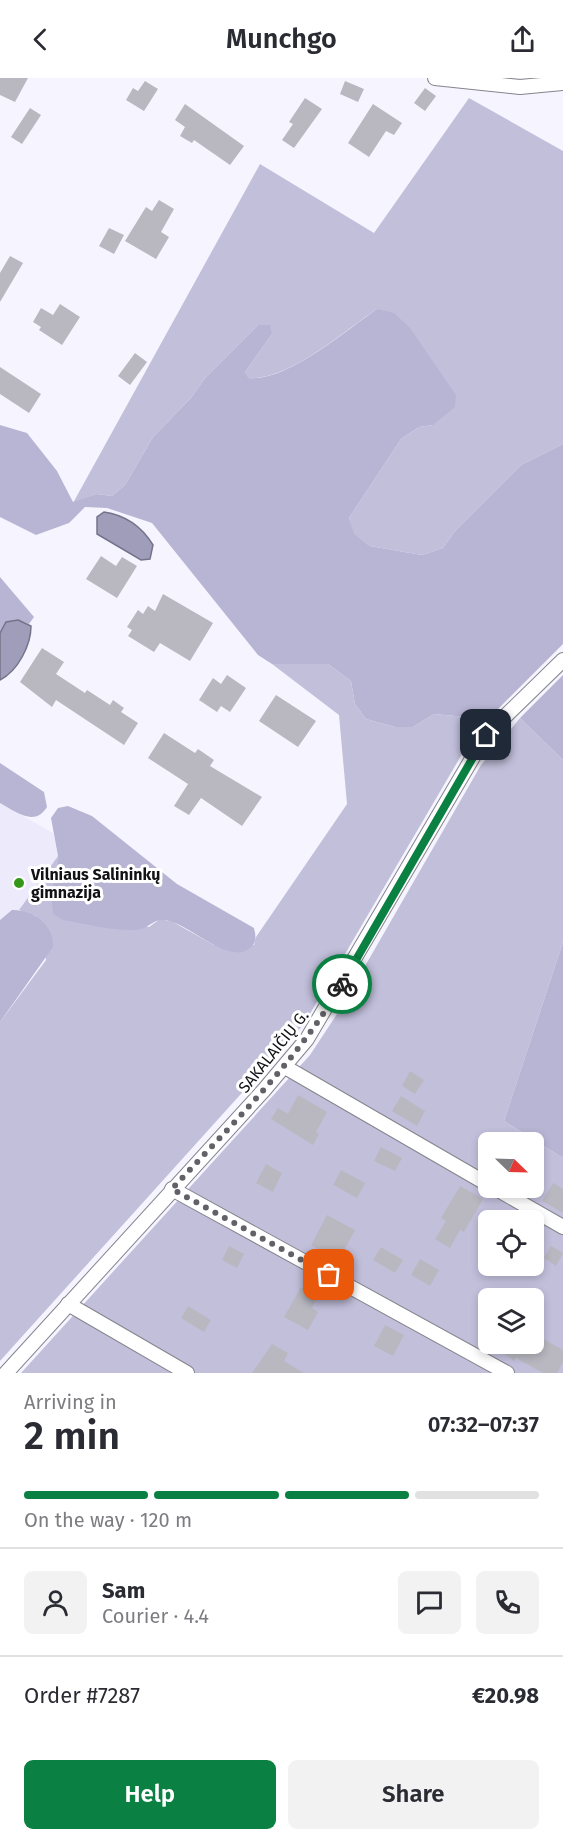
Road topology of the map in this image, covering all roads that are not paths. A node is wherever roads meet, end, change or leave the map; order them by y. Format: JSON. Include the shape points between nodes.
{"nodes":[{"id":1,"x":435,"y":78,"type":"edge"},
{"id":2,"x":563,"y":83,"type":"edge"},
{"id":3,"x":563,"y":660,"type":"edge"},
{"id":4,"x":285,"y":1067,"type":"junction"},
{"id":5,"x":478,"y":1179,"type":"edge"},
{"id":6,"x":172,"y":1189,"type":"junction"},
{"id":7,"x":512,"y":1198,"type":"edge"},
{"id":8,"x":563,"y":1227,"type":"edge"},
{"id":9,"x":68,"y":1304,"type":"junction"},
{"id":10,"x":6,"y":1373,"type":"edge"},
{"id":11,"x":187,"y":1373,"type":"edge"},
{"id":12,"x":507,"y":1373,"type":"edge"}],
"edges":[{"from":1,"to":2,"type":"street","via":[[520,87]]},
{"from":3,"to":4,"type":"street","name":"SAKALAIČIŲ G.","via":[[486,735],[327,1008]]},
{"from":4,"to":5,"type":"street"},
{"from":4,"to":6,"type":"street","name":"SAKALAIČIŲ G."},
{"from":6,"to":9,"type":"street","name":"SAKALAIČIŲ G."},
{"from":6,"to":12,"type":"street"},
{"from":7,"to":8,"type":"street"},
{"from":9,"to":10,"type":"street","name":"SAKALAIČIŲ G."},
{"from":9,"to":11,"type":"street"}]}
